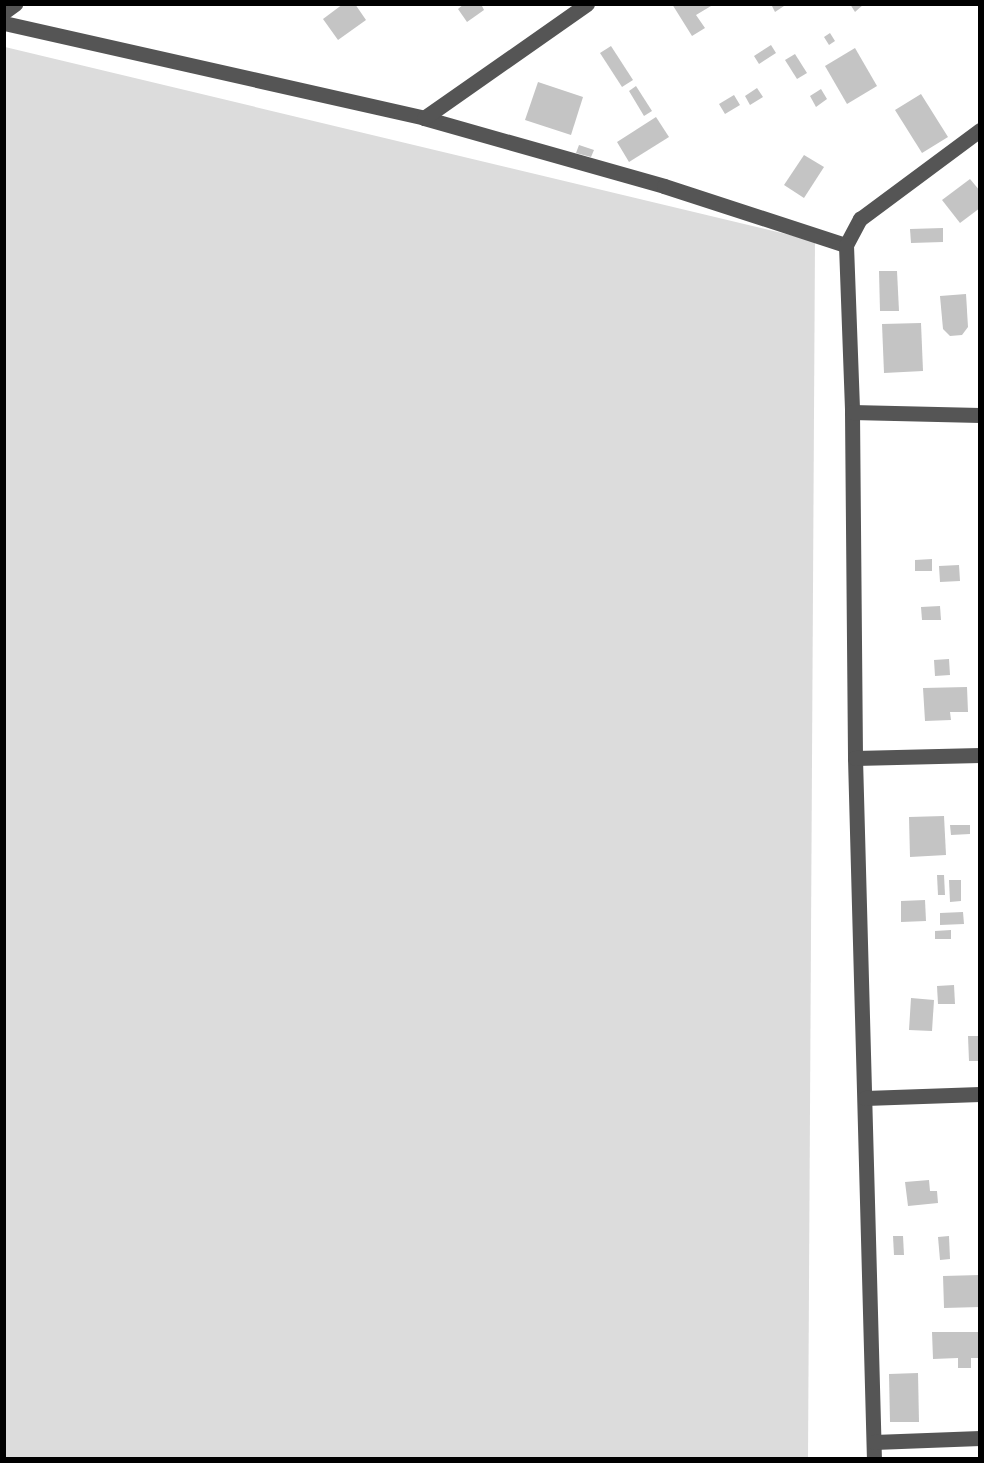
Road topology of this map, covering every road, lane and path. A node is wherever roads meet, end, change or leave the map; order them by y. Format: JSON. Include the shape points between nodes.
{"nodes":[{"id":1,"x":15,"y":4,"type":"edge"},
{"id":2,"x":587,"y":4,"type":"edge"},
{"id":3,"x":4,"y":12,"type":"edge"},
{"id":4,"x":4,"y":23,"type":"edge"},
{"id":5,"x":424,"y":118,"type":"junction"},
{"id":6,"x":980,"y":130,"type":"edge"},
{"id":7,"x":846,"y":245,"type":"junction"},
{"id":8,"x":852,"y":412,"type":"junction"},
{"id":9,"x":980,"y":415,"type":"edge"},
{"id":10,"x":980,"y":755,"type":"edge"},
{"id":11,"x":855,"y":758,"type":"junction"},
{"id":12,"x":980,"y":1094,"type":"edge"},
{"id":13,"x":865,"y":1098,"type":"junction"},
{"id":14,"x":980,"y":1438,"type":"edge"},
{"id":15,"x":874,"y":1442,"type":"junction"},
{"id":16,"x":874,"y":1458,"type":"edge"}],
"edges":[{"from":1,"to":3,"type":"street"},
{"from":2,"to":5,"type":"street"},
{"from":4,"to":5,"type":"street"},
{"from":5,"to":7,"type":"street","via":[[664,186]]},
{"from":6,"to":7,"type":"street","via":[[860,219]]},
{"from":7,"to":8,"type":"street"},
{"from":8,"to":9,"type":"street"},
{"from":8,"to":11,"type":"street"},
{"from":10,"to":11,"type":"street"},
{"from":11,"to":13,"type":"street"},
{"from":12,"to":13,"type":"street"},
{"from":13,"to":15,"type":"street"},
{"from":14,"to":15,"type":"street"},
{"from":15,"to":16,"type":"street"}]}
